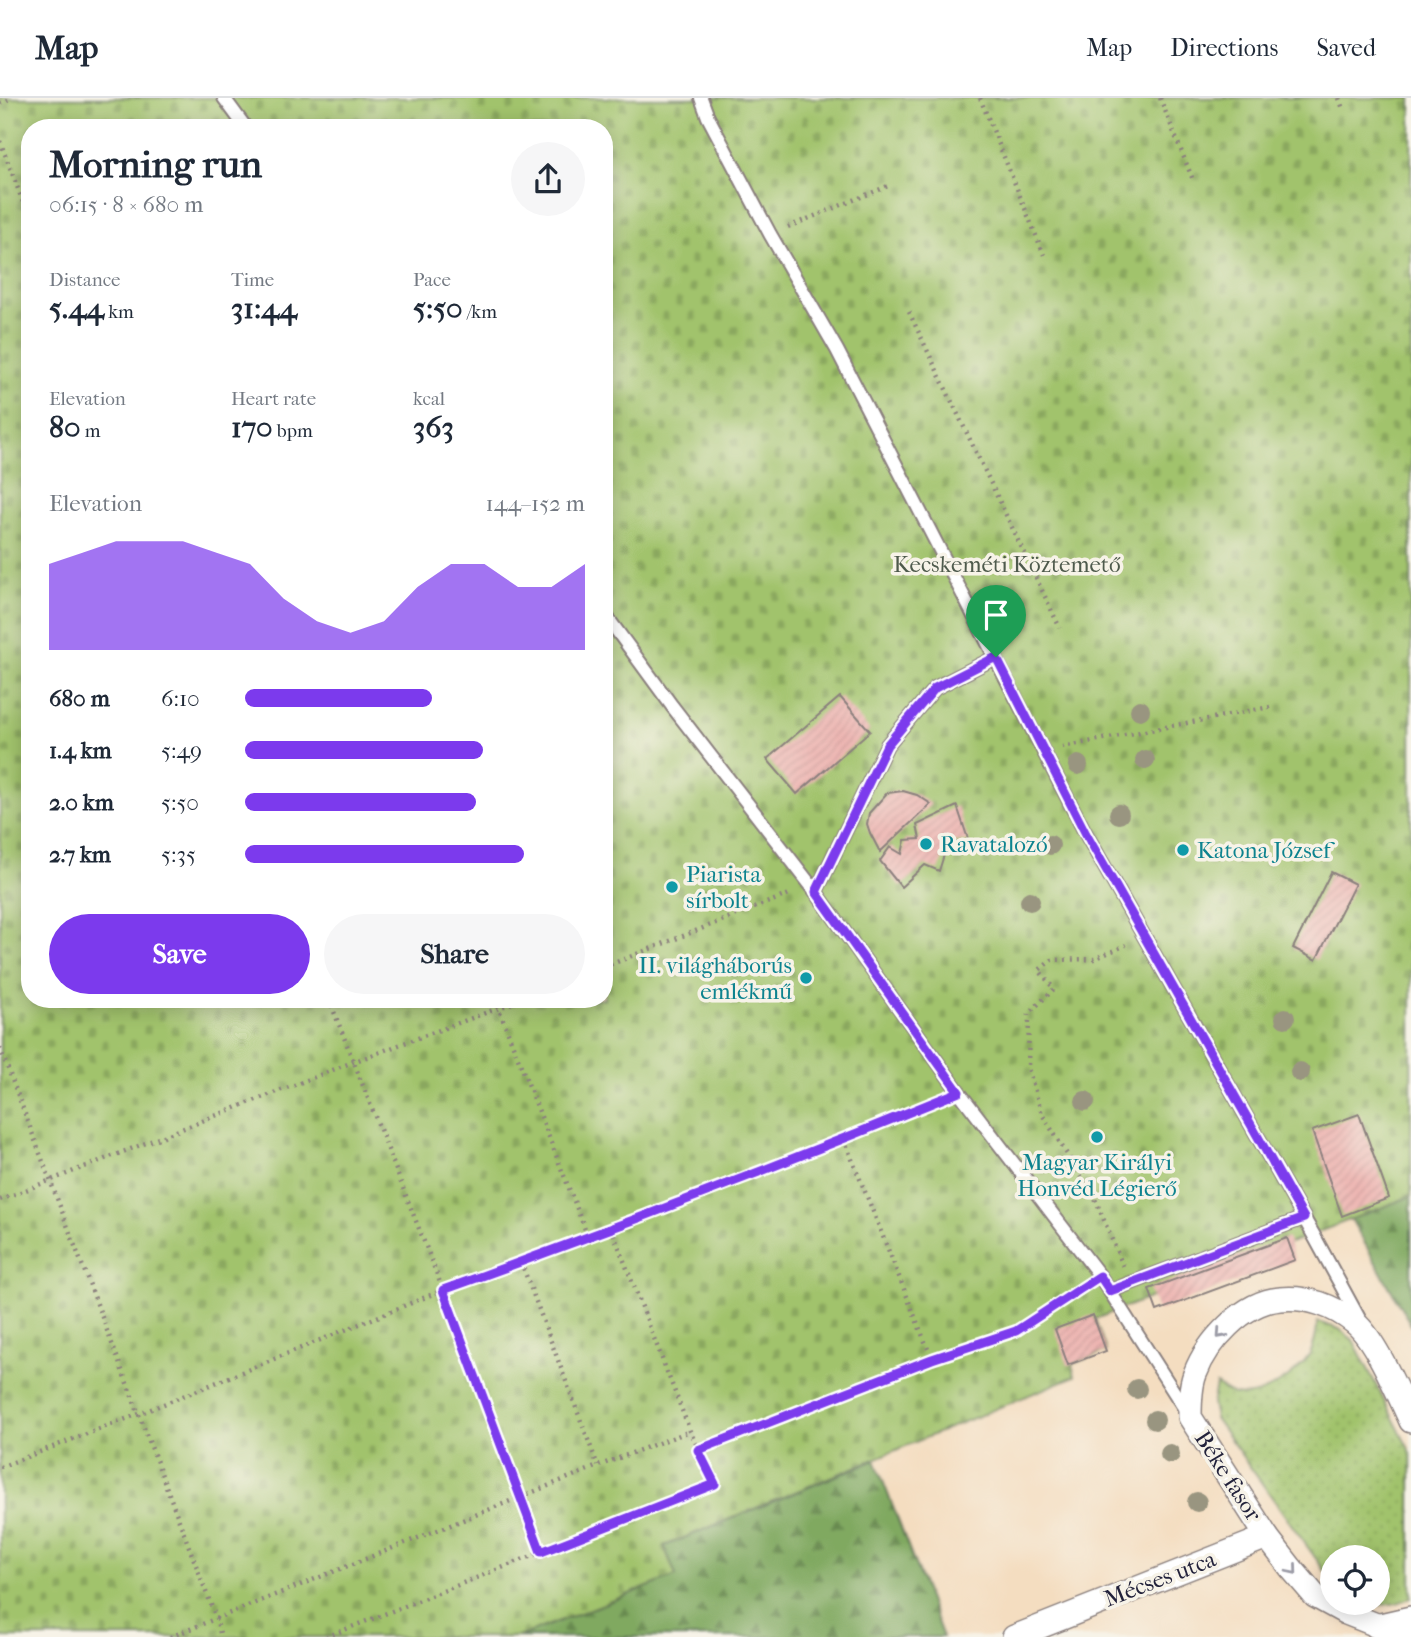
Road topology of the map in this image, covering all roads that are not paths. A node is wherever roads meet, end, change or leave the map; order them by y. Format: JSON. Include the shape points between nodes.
{"nodes":[{"id":1,"x":224,"y":98,"type":"edge"},
{"id":2,"x":701,"y":98,"type":"edge"},
{"id":3,"x":239,"y":119,"type":"edge"},
{"id":4,"x":613,"y":626,"type":"edge"},
{"id":5,"x":996,"y":657,"type":"junction"},
{"id":6,"x":813,"y":889,"type":"junction"},
{"id":7,"x":1304,"y":1218,"type":"junction"},
{"id":8,"x":1105,"y":1284,"type":"junction"},
{"id":9,"x":1371,"y":1341,"type":"junction"},
{"id":10,"x":1190,"y":1417,"type":"junction"},
{"id":11,"x":1411,"y":1421,"type":"edge"},
{"id":12,"x":1267,"y":1537,"type":"junction"},
{"id":13,"x":1411,"y":1618,"type":"edge"},
{"id":14,"x":1377,"y":1626,"type":"junction"},
{"id":15,"x":1014,"y":1637,"type":"edge"},
{"id":16,"x":1406,"y":1637,"type":"edge"}],
"edges":[{"from":1,"to":3,"type":"lane"},
{"from":2,"to":5,"type":"lane"},
{"from":4,"to":6,"type":"lane"},
{"from":5,"to":6,"type":"lane","via":[[935,688],[887,745]]},
{"from":5,"to":7,"type":"lane","via":[[1086,834]]},
{"from":6,"to":8,"type":"lane"},
{"from":7,"to":8,"type":"lane"},
{"from":7,"to":9,"type":"lane"},
{"from":8,"to":10,"type":"lane"},
{"from":9,"to":10,"type":"street","name":"Béke fasor","one_way":true,"via":[[1334,1308],[1306,1299],[1278,1298],[1253,1307],[1231,1322],[1202,1358],[1194,1377]]},
{"from":9,"to":11,"type":"street","name":"Béke fasor"},
{"from":10,"to":12,"type":"street","name":"Béke fasor"},
{"from":12,"to":14,"type":"street","name":"Béke fasor","one_way":true,"via":[[1315,1595]]},
{"from":12,"to":15,"type":"street","name":"Mécses utca"},
{"from":13,"to":14,"type":"street"},
{"from":14,"to":16,"type":"street","name":"Béke fasor"}]}
